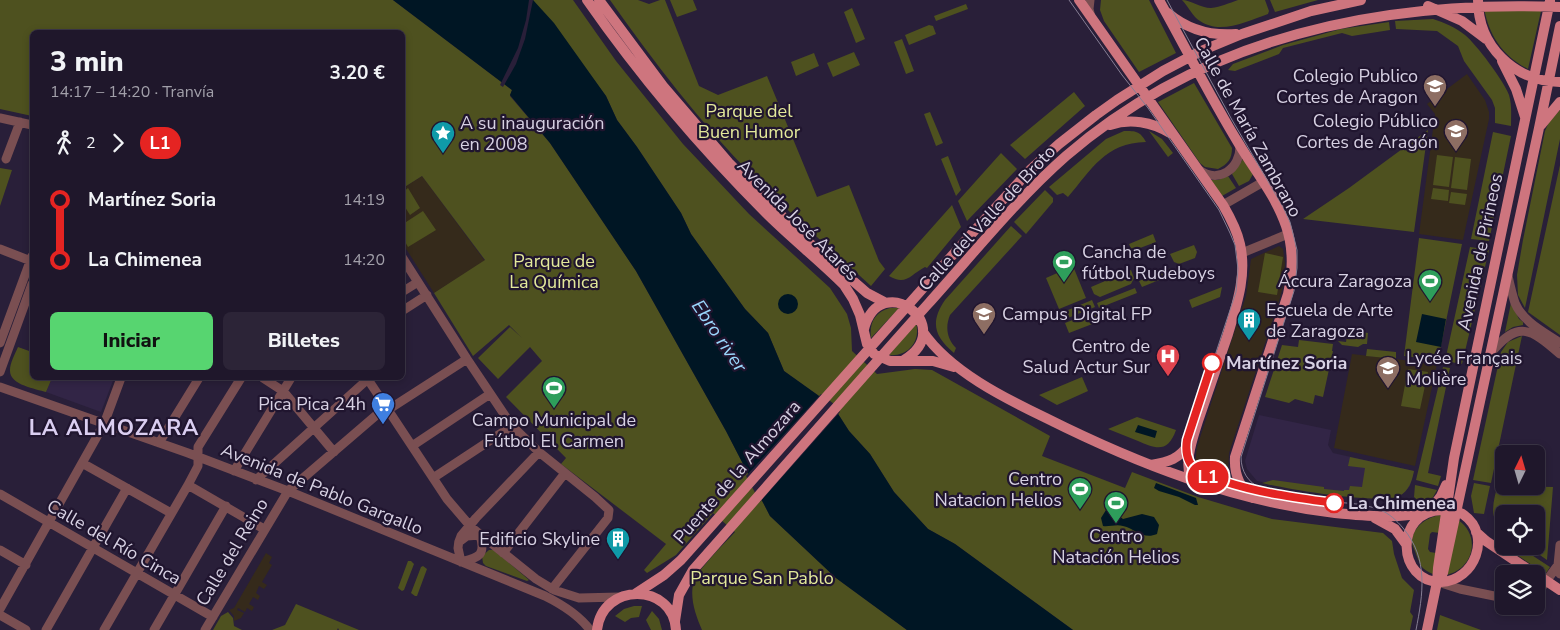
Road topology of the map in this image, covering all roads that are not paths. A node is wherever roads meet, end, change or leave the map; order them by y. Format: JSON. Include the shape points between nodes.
{"nodes":[{"id":1,"x":587,"y":0,"type":"edge"},
{"id":2,"x":599,"y":0,"type":"edge"},
{"id":3,"x":1079,"y":0,"type":"edge"},
{"id":4,"x":1090,"y":0,"type":"edge"},
{"id":5,"x":1159,"y":0,"type":"edge"},
{"id":6,"x":1361,"y":0,"type":"edge"},
{"id":7,"x":1478,"y":1,"type":"edge"},
{"id":8,"x":1549,"y":3,"type":"edge"},
{"id":9,"x":1424,"y":4,"type":"junction"},
{"id":10,"x":1560,"y":7,"type":"edge"},
{"id":11,"x":1165,"y":11,"type":"junction"},
{"id":12,"x":1091,"y":18,"type":"junction"},
{"id":13,"x":1560,"y":26,"type":"edge"},
{"id":14,"x":1242,"y":34,"type":"junction"},
{"id":15,"x":1488,"y":40,"type":"junction"},
{"id":16,"x":1499,"y":56,"type":"junction"},
{"id":17,"x":1189,"y":57,"type":"junction"},
{"id":18,"x":1196,"y":69,"type":"junction"},
{"id":19,"x":1534,"y":78,"type":"junction"},
{"id":20,"x":1549,"y":81,"type":"junction"},
{"id":21,"x":1560,"y":82,"type":"edge"},
{"id":22,"x":1139,"y":86,"type":"junction"},
{"id":23,"x":1146,"y":96,"type":"junction"},
{"id":24,"x":1560,"y":102,"type":"edge"},
{"id":25,"x":0,"y":118,"type":"edge"},
{"id":26,"x":1525,"y":118,"type":"junction"},
{"id":27,"x":20,"y":122,"type":"junction"},
{"id":28,"x":30,"y":124,"type":"edge"},
{"id":29,"x":1105,"y":126,"type":"junction"},
{"id":30,"x":1539,"y":128,"type":"junction"},
{"id":31,"x":1173,"y":135,"type":"junction"},
{"id":32,"x":1240,"y":145,"type":"junction"},
{"id":33,"x":7,"y":159,"type":"edge"},
{"id":34,"x":1196,"y":168,"type":"junction"},
{"id":35,"x":1263,"y":182,"type":"junction"},
{"id":36,"x":1223,"y":205,"type":"junction"},
{"id":37,"x":1288,"y":234,"type":"junction"},
{"id":38,"x":0,"y":249,"type":"edge"},
{"id":39,"x":1242,"y":253,"type":"junction"},
{"id":40,"x":30,"y":257,"type":"edge"},
{"id":41,"x":405,"y":262,"type":"edge"},
{"id":42,"x":30,"y":263,"type":"edge"},
{"id":43,"x":1507,"y":274,"type":"junction"},
{"id":44,"x":418,"y":282,"type":"junction"},
{"id":45,"x":30,"y":290,"type":"edge"},
{"id":46,"x":405,"y":290,"type":"edge"},
{"id":47,"x":427,"y":295,"type":"junction"},
{"id":48,"x":886,"y":303,"type":"junction"},
{"id":49,"x":907,"y":305,"type":"junction"},
{"id":50,"x":405,"y":309,"type":"edge"},
{"id":51,"x":918,"y":314,"type":"junction"},
{"id":52,"x":864,"y":329,"type":"junction"},
{"id":53,"x":923,"y":332,"type":"junction"},
{"id":54,"x":0,"y":343,"type":"edge"},
{"id":55,"x":1560,"y":343,"type":"edge"},
{"id":56,"x":869,"y":348,"type":"junction"},
{"id":57,"x":1490,"y":354,"type":"junction"},
{"id":58,"x":1560,"y":354,"type":"edge"},
{"id":59,"x":880,"y":358,"type":"junction"},
{"id":60,"x":466,"y":359,"type":"junction"},
{"id":61,"x":904,"y":360,"type":"junction"},
{"id":62,"x":855,"y":362,"type":"joint"},
{"id":63,"x":960,"y":369,"type":"junction"},
{"id":64,"x":0,"y":372,"type":"edge"},
{"id":65,"x":868,"y":372,"type":"joint"},
{"id":66,"x":120,"y":380,"type":"edge"},
{"id":67,"x":198,"y":380,"type":"edge"},
{"id":68,"x":240,"y":380,"type":"edge"},
{"id":69,"x":266,"y":380,"type":"edge"},
{"id":70,"x":290,"y":380,"type":"edge"},
{"id":71,"x":366,"y":380,"type":"edge"},
{"id":72,"x":369,"y":380,"type":"edge"},
{"id":73,"x":0,"y":387,"type":"edge"},
{"id":74,"x":282,"y":391,"type":"junction"},
{"id":75,"x":490,"y":394,"type":"junction"},
{"id":76,"x":388,"y":409,"type":"junction"},
{"id":77,"x":104,"y":424,"type":"junction"},
{"id":78,"x":512,"y":426,"type":"junction"},
{"id":79,"x":313,"y":428,"type":"junction"},
{"id":80,"x":1192,"y":441,"type":"junction"},
{"id":81,"x":160,"y":443,"type":"junction"},
{"id":82,"x":412,"y":446,"type":"junction"},
{"id":83,"x":334,"y":452,"type":"junction"},
{"id":84,"x":539,"y":452,"type":"junction"},
{"id":85,"x":198,"y":457,"type":"junction"},
{"id":86,"x":1454,"y":458,"type":"junction"},
{"id":87,"x":82,"y":463,"type":"junction"},
{"id":88,"x":1149,"y":465,"type":"junction"},
{"id":89,"x":234,"y":471,"type":"junction"},
{"id":90,"x":565,"y":473,"type":"junction"},
{"id":91,"x":433,"y":478,"type":"junction"},
{"id":92,"x":256,"y":480,"type":"junction"},
{"id":93,"x":1191,"y":481,"type":"junction"},
{"id":94,"x":188,"y":485,"type":"junction"},
{"id":95,"x":127,"y":488,"type":"junction"},
{"id":96,"x":288,"y":491,"type":"junction"},
{"id":97,"x":0,"y":494,"type":"edge"},
{"id":98,"x":1253,"y":499,"type":"junction"},
{"id":99,"x":226,"y":506,"type":"junction"},
{"id":100,"x":1451,"y":511,"type":"junction"},
{"id":101,"x":1429,"y":512,"type":"junction"},
{"id":102,"x":171,"y":513,"type":"junction"},
{"id":103,"x":1373,"y":517,"type":"junction"},
{"id":104,"x":49,"y":523,"type":"junction"},
{"id":105,"x":469,"y":525,"type":"junction"},
{"id":106,"x":264,"y":529,"type":"junction"},
{"id":107,"x":1476,"y":532,"type":"junction"},
{"id":108,"x":480,"y":535,"type":"junction"},
{"id":109,"x":459,"y":542,"type":"junction"},
{"id":110,"x":1406,"y":544,"type":"junction"},
{"id":111,"x":1560,"y":545,"type":"edge"},
{"id":112,"x":93,"y":549,"type":"junction"},
{"id":113,"x":0,"y":550,"type":"edge"},
{"id":114,"x":503,"y":553,"type":"junction"},
{"id":115,"x":461,"y":562,"type":"junction"},
{"id":116,"x":26,"y":565,"type":"junction"},
{"id":117,"x":1522,"y":565,"type":"edge"},
{"id":118,"x":1559,"y":568,"type":"edge"},
{"id":119,"x":137,"y":573,"type":"junction"},
{"id":120,"x":1546,"y":581,"type":"joint"},
{"id":121,"x":1437,"y":582,"type":"junction"},
{"id":122,"x":554,"y":590,"type":"junction"},
{"id":123,"x":1560,"y":590,"type":"edge"},
{"id":124,"x":635,"y":594,"type":"junction"},
{"id":125,"x":174,"y":595,"type":"junction"},
{"id":126,"x":1495,"y":596,"type":"edge"},
{"id":127,"x":619,"y":597,"type":"junction"},
{"id":128,"x":0,"y":609,"type":"edge"},
{"id":129,"x":0,"y":615,"type":"edge"},
{"id":130,"x":213,"y":617,"type":"junction"},
{"id":131,"x":677,"y":627,"type":"edge"},
{"id":132,"x":26,"y":630,"type":"edge"},
{"id":133,"x":46,"y":630,"type":"edge"},
{"id":134,"x":104,"y":630,"type":"edge"},
{"id":135,"x":154,"y":630,"type":"edge"},
{"id":136,"x":205,"y":630,"type":"edge"},
{"id":137,"x":590,"y":630,"type":"edge"},
{"id":138,"x":597,"y":630,"type":"edge"},
{"id":139,"x":1427,"y":630,"type":"edge"}],
"edges":[{"from":1,"to":52,"type":"main road","name":"Avenida José Atarés","via":[[656,92],[709,154],[844,285]]},
{"from":2,"to":48,"type":"main road","name":"Avenida José Atarés","via":[[663,86],[729,163],[806,240],[867,293]]},
{"from":3,"to":12,"type":"main road"},
{"from":4,"to":12,"type":"street"},
{"from":5,"to":11,"type":"main road","name":"Calle de María Zambrano"},
{"from":6,"to":14,"type":"main road","name":"Calle del Valle de Broto","via":[[1311,11]]},
{"from":7,"to":8,"type":"main road","name":"Calle del Valle de Broto"},
{"from":7,"to":9,"type":"main road","name":"Calle del Valle de Broto"},
{"from":7,"to":15,"type":"main road","name":"Avenida de Pirineos","via":[[1479,15]]},
{"from":8,"to":10,"type":"main road","name":"Calle del Valle de Broto"},
{"from":8,"to":19,"type":"main road","name":"Avenida de Pirineos"},
{"from":9,"to":15,"type":"main road","via":[[1462,21]]},
{"from":9,"to":18,"type":"main road","name":"Calle del Valle de Broto","via":[[1315,24],[1254,44]]},
{"from":11,"to":14,"type":"main road","via":[[1200,32]]},
{"from":11,"to":17,"type":"main road","name":"Calle de María Zambrano"},
{"from":12,"to":22,"type":"main road"},
{"from":13,"to":20,"type":"main road","name":"Avenida de Pirineos"},
{"from":14,"to":17,"type":"main road","name":"Calle del Valle de Broto"},
{"from":15,"to":16,"type":"main road","name":"Avenida de Pirineos"},
{"from":16,"to":19,"type":"main road","name":"Avenida de Pirineos"},
{"from":16,"to":26,"type":"main road","name":"Avenida de Pirineos","via":[[1515,86]]},
{"from":17,"to":18,"type":"main road","name":"Calle de María Zambrano"},
{"from":17,"to":22,"type":"main road","name":"Calle del Valle de Broto"},
{"from":18,"to":23,"type":"main road","name":"Calle del Valle de Broto"},
{"from":18,"to":32,"type":"main road","name":"Calle de María Zambrano"},
{"from":19,"to":20,"type":"main road","name":"Avenida de Pirineos"},
{"from":19,"to":26,"type":"main road","name":"Avenida de Pirineos"},
{"from":20,"to":21,"type":"main road","name":"Avenida de Pirineos"},
{"from":20,"to":30,"type":"main road","name":"Avenida de Pirineos"},
{"from":22,"to":23,"type":"main road"},
{"from":22,"to":49,"type":"main road","name":"Calle del Valle de Broto","via":[[1084,124],[1034,166]]},
{"from":23,"to":29,"type":"main road","name":"Calle del Valle de Broto"},
{"from":23,"to":31,"type":"main road"},
{"from":24,"to":30,"type":"main road","name":"Avenida de Pirineos"},
{"from":25,"to":27,"type":"street"},
{"from":26,"to":86,"type":"main road","name":"Avenida de Pirineos"},
{"from":27,"to":28,"type":"street"},
{"from":27,"to":33,"type":"street"},
{"from":29,"to":31,"type":"main road","via":[[1125,122],[1147,123]]},
{"from":29,"to":51,"type":"main road","name":"Calle del Valle de Broto","via":[[1040,180]]},
{"from":30,"to":43,"type":"main road","name":"Avenida de Pirineos"},
{"from":31,"to":34,"type":"main road"},
{"from":32,"to":34,"type":"street","via":[[1237,162],[1225,174],[1207,175]]},
{"from":32,"to":35,"type":"main road","name":"Calle de María Zambrano"},
{"from":34,"to":36,"type":"main road"},
{"from":35,"to":36,"type":"street"},
{"from":35,"to":37,"type":"main road","name":"Calle de María Zambrano","via":[[1281,213]]},
{"from":36,"to":39,"type":"main road","via":[[1235,228]]},
{"from":37,"to":39,"type":"street"},
{"from":37,"to":98,"type":"main road","name":"Calle de María Zambrano","via":[[1292,266],[1288,294],[1235,457],[1237,478]]},
{"from":38,"to":40,"type":"street"},
{"from":39,"to":80,"type":"main road","via":[[1243,274],[1237,304]]},
{"from":41,"to":44,"type":"street"},
{"from":42,"to":54,"type":"street"},
{"from":43,"to":55,"type":"street","via":[[1521,313]]},
{"from":43,"to":57,"type":"main road","name":"Avenida de Pirineos"},
{"from":44,"to":46,"type":"street"},
{"from":44,"to":47,"type":"street"},
{"from":45,"to":64,"type":"street"},
{"from":47,"to":50,"type":"street"},
{"from":47,"to":60,"type":"street"},
{"from":48,"to":49,"type":"main road","name":"Avenida José Atarés"},
{"from":48,"to":52,"type":"main road","via":[[871,312]]},
{"from":49,"to":51,"type":"main road"},
{"from":49,"to":56,"type":"main road","name":"Calle del Valle de Broto"},
{"from":51,"to":53,"type":"main road"},
{"from":51,"to":59,"type":"main road","name":"Calle del Valle de Broto"},
{"from":52,"to":56,"type":"main road","name":"Avenida José Atarés"},
{"from":53,"to":61,"type":"main road","via":[[922,342]]},
{"from":53,"to":63,"type":"main road","via":[[933,346]]},
{"from":56,"to":59,"type":"main road"},
{"from":56,"to":62,"type":"main road","name":"Calle del Valle de Broto"},
{"from":57,"to":58,"type":"street","via":[[1506,336],[1520,331],[1532,334]]},
{"from":57,"to":100,"type":"main road","name":"Avenida de Pirineos"},
{"from":59,"to":61,"type":"main road"},
{"from":59,"to":65,"type":"main road","name":"Calle del Valle de Broto"},
{"from":60,"to":75,"type":"street"},
{"from":60,"to":76,"type":"street","name":"Calle del Reino"},
{"from":61,"to":63,"type":"main road","via":[[933,361]]},
{"from":62,"to":124,"type":"main road","name":"Puente de la Almozara","via":[[681,560]]},
{"from":63,"to":88,"type":"main road","via":[[1028,410]]},
{"from":65,"to":131,"type":"main road","name":"Puente de la Almozara","via":[[693,570],[679,594]]},
{"from":66,"to":77,"type":"street"},
{"from":67,"to":81,"type":"street"},
{"from":68,"to":85,"type":"street","via":[[198,447]]},
{"from":69,"to":74,"type":"street"},
{"from":70,"to":74,"type":"street"},
{"from":71,"to":79,"type":"street"},
{"from":72,"to":76,"type":"street"},
{"from":73,"to":77,"type":"street","name":"Avenida de Pablo Gargallo"},
{"from":74,"to":79,"type":"street"},
{"from":74,"to":89,"type":"street"},
{"from":75,"to":78,"type":"street"},
{"from":75,"to":82,"type":"street"},
{"from":76,"to":82,"type":"street"},
{"from":76,"to":83,"type":"street","name":"Calle del Reino","via":[[380,412]]},
{"from":77,"to":81,"type":"street","name":"Avenida de Pablo Gargallo"},
{"from":77,"to":87,"type":"street"},
{"from":78,"to":84,"type":"street"},
{"from":78,"to":91,"type":"street"},
{"from":79,"to":83,"type":"street"},
{"from":79,"to":92,"type":"street"},
{"from":80,"to":88,"type":"main road","via":[[1174,460]]},
{"from":80,"to":93,"type":"main road","via":[[1188,467]]},
{"from":81,"to":85,"type":"street","name":"Avenida de Pablo Gargallo"},
{"from":82,"to":91,"type":"street"},
{"from":83,"to":96,"type":"street","name":"Calle del Reino"},
{"from":84,"to":90,"type":"street"},
{"from":84,"to":105,"type":"street"},
{"from":85,"to":89,"type":"street","name":"Avenida de Pablo Gargallo"},
{"from":85,"to":94,"type":"street","via":[[198,466]]},
{"from":86,"to":100,"type":"main road","name":"Avenida de Pirineos"},
{"from":86,"to":101,"type":"main road","via":[[1441,496]]},
{"from":87,"to":95,"type":"street"},
{"from":87,"to":104,"type":"street"},
{"from":88,"to":93,"type":"main road"},
{"from":89,"to":92,"type":"street","name":"Avenida de Pablo Gargallo"},
{"from":90,"to":114,"type":"street"},
{"from":90,"to":122,"type":"street","via":[[609,510],[609,515]]},
{"from":91,"to":105,"type":"street"},
{"from":92,"to":96,"type":"street","name":"Avenida de Pablo Gargallo"},
{"from":93,"to":98,"type":"main road"},
{"from":94,"to":99,"type":"street"},
{"from":94,"to":102,"type":"street"},
{"from":95,"to":102,"type":"street"},
{"from":95,"to":112,"type":"street"},
{"from":96,"to":106,"type":"street","name":"Calle del Reino"},
{"from":96,"to":115,"type":"street","name":"Avenida de Pablo Gargallo"},
{"from":97,"to":104,"type":"street","name":"Calle del Río Cinca"},
{"from":98,"to":103,"type":"main road"},
{"from":99,"to":106,"type":"street"},
{"from":99,"to":125,"type":"street"},
{"from":100,"to":101,"type":"main road"},
{"from":100,"to":107,"type":"main road","via":[[1468,518]]},
{"from":100,"to":121,"type":"main road","name":"Avenida de Pirineos"},
{"from":101,"to":103,"type":"main road"},
{"from":101,"to":110,"type":"main road","via":[[1413,524]]},
{"from":102,"to":119,"type":"street"},
{"from":103,"to":110,"type":"main road","via":[[1395,529]]},
{"from":104,"to":112,"type":"street","name":"Calle del Río Cinca"},
{"from":104,"to":116,"type":"street"},
{"from":105,"to":108,"type":"street"},
{"from":105,"to":109,"type":"street"},
{"from":106,"to":130,"type":"street","name":"Calle del Reino"},
{"from":107,"to":117,"type":"main road"},
{"from":107,"to":121,"type":"main road","via":[[1477,554],[1468,570],[1450,580]]},
{"from":108,"to":109,"type":"street","via":[[467,536]]},
{"from":108,"to":114,"type":"street"},
{"from":108,"to":115,"type":"street","via":[[481,554]]},
{"from":109,"to":115,"type":"street"},
{"from":110,"to":121,"type":"main road","via":[[1408,559],[1416,570]]},
{"from":111,"to":118,"type":"street"},
{"from":112,"to":119,"type":"street","name":"Calle del Río Cinca"},
{"from":112,"to":133,"type":"street"},
{"from":113,"to":116,"type":"street"},
{"from":114,"to":122,"type":"street"},
{"from":115,"to":137,"type":"street","name":"Avenida de Pablo Gargallo","via":[[553,600]]},
{"from":116,"to":128,"type":"street"},
{"from":118,"to":120,"type":"street"},
{"from":119,"to":125,"type":"street","name":"Calle del Río Cinca"},
{"from":119,"to":134,"type":"street"},
{"from":120,"to":123,"type":"main road"},
{"from":121,"to":126,"type":"street"},
{"from":121,"to":139,"type":"main road","name":"Avenida de Pirineos"},
{"from":122,"to":127,"type":"street","via":[[579,598]]},
{"from":124,"to":127,"type":"main road"},
{"from":124,"to":131,"type":"main road","via":[[660,600]]},
{"from":125,"to":130,"type":"street","name":"Calle del Río Cinca"},
{"from":125,"to":135,"type":"street"},
{"from":127,"to":138,"type":"main road","via":[[603,611]]},
{"from":129,"to":132,"type":"street"},
{"from":130,"to":136,"type":"street","name":"Calle del Reino"}]}
